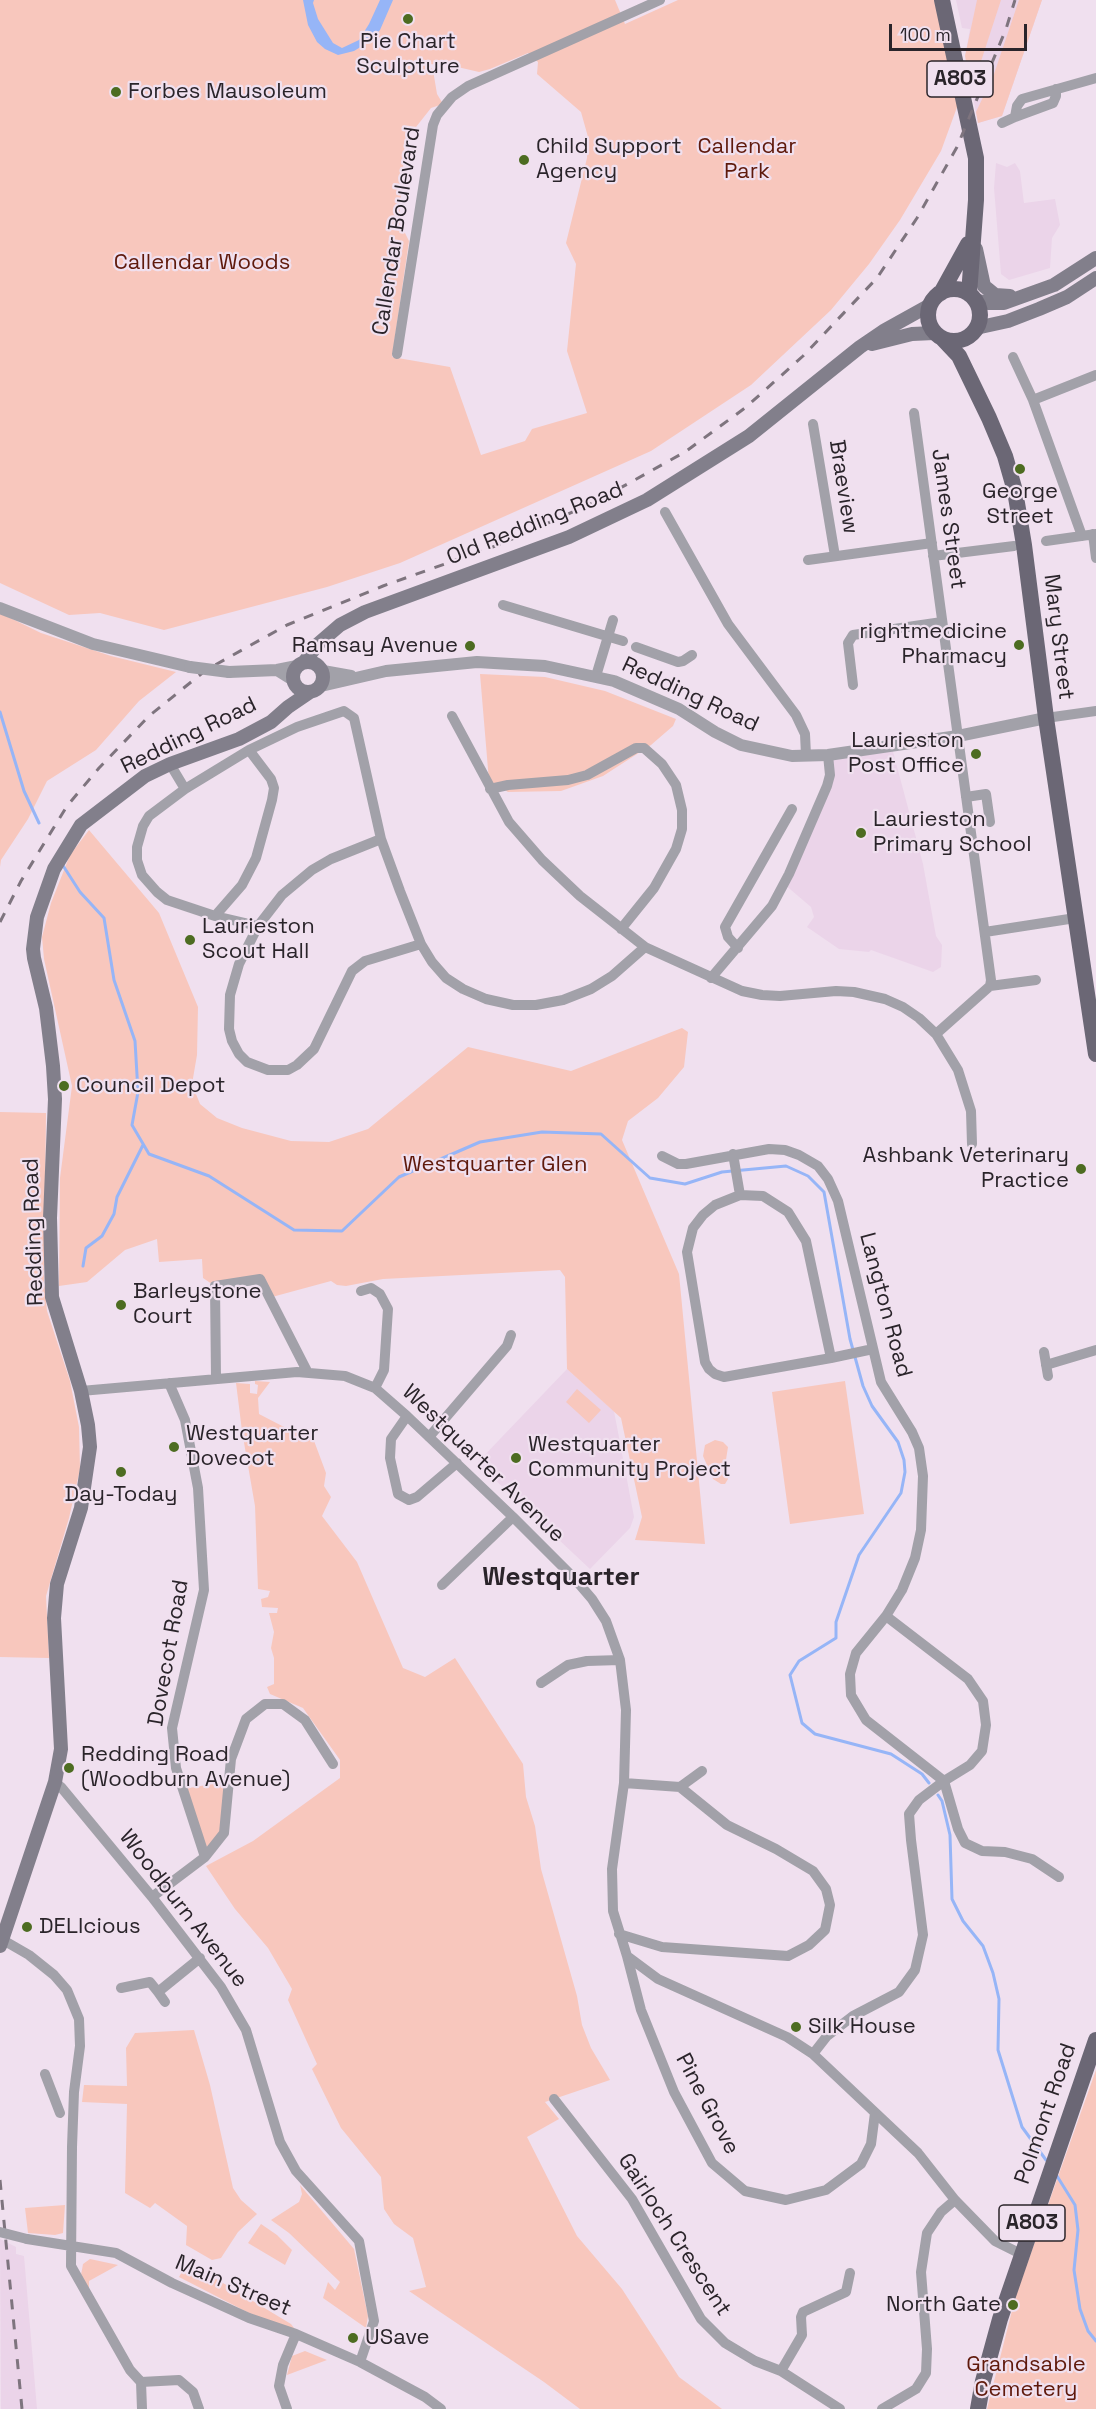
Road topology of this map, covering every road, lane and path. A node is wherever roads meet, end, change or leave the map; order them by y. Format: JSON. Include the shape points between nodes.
{"nodes":[{"id":1,"x":660,"y":0,"type":"edge"},
{"id":2,"x":942,"y":0,"type":"edge"},
{"id":3,"x":1096,"y":78,"type":"edge"},
{"id":4,"x":1002,"y":123,"type":"dead end"},
{"id":5,"x":973,"y":228,"type":"junction"},
{"id":6,"x":1096,"y":258,"type":"edge"},
{"id":7,"x":1096,"y":278,"type":"edge"},
{"id":8,"x":979,"y":296,"type":"junction"},
{"id":9,"x":935,"y":299,"type":"junction"},
{"id":10,"x":980,"y":329,"type":"junction"},
{"id":11,"x":938,"y":335,"type":"junction"},
{"id":12,"x":860,"y":347,"type":"junction"},
{"id":13,"x":397,"y":354,"type":"dead end"},
{"id":14,"x":1013,"y":357,"type":"dead end"},
{"id":15,"x":966,"y":370,"type":"junction"},
{"id":16,"x":1096,"y":375,"type":"edge"},
{"id":17,"x":1033,"y":400,"type":"junction"},
{"id":18,"x":914,"y":413,"type":"dead end"},
{"id":19,"x":813,"y":424,"type":"dead end"},
{"id":20,"x":665,"y":512,"type":"dead end"},
{"id":21,"x":1090,"y":535,"type":"edge"},
{"id":22,"x":932,"y":543,"type":"junction"},
{"id":23,"x":1019,"y":545,"type":"junction"},
{"id":24,"x":835,"y":556,"type":"junction"},
{"id":25,"x":933,"y":556,"type":"junction"},
{"id":26,"x":1096,"y":558,"type":"edge"},
{"id":27,"x":808,"y":560,"type":"dead end"},
{"id":28,"x":503,"y":605,"type":"dead end"},
{"id":29,"x":0,"y":608,"type":"edge"},
{"id":30,"x":613,"y":620,"type":"dead end"},
{"id":31,"x":942,"y":622,"type":"junction"},
{"id":32,"x":330,"y":633,"type":"junction"},
{"id":33,"x":608,"y":636,"type":"junction"},
{"id":34,"x":622,"y":641,"type":"dead end"},
{"id":35,"x":636,"y":647,"type":"dead end"},
{"id":36,"x":692,"y":655,"type":"dead end"},
{"id":37,"x":301,"y":664,"type":"junction"},
{"id":38,"x":321,"y":668,"type":"junction"},
{"id":39,"x":277,"y":670,"type":"junction"},
{"id":40,"x":596,"y":676,"type":"junction"},
{"id":41,"x":355,"y":677,"type":"junction"},
{"id":42,"x":294,"y":683,"type":"junction"},
{"id":43,"x":854,"y":685,"type":"dead end"},
{"id":44,"x":316,"y":689,"type":"junction"},
{"id":45,"x":288,"y":707,"type":"junction"},
{"id":46,"x":1096,"y":711,"type":"edge"},
{"id":47,"x":452,"y":717,"type":"dead end"},
{"id":48,"x":1046,"y":718,"type":"junction"},
{"id":49,"x":958,"y":736,"type":"junction"},
{"id":50,"x":249,"y":750,"type":"junction"},
{"id":51,"x":828,"y":754,"type":"junction"},
{"id":52,"x":807,"y":756,"type":"junction"},
{"id":53,"x":170,"y":764,"type":"junction"},
{"id":54,"x":185,"y":789,"type":"junction"},
{"id":55,"x":490,"y":789,"type":"junction"},
{"id":56,"x":966,"y":797,"type":"junction"},
{"id":57,"x":792,"y":809,"type":"dead end"},
{"id":58,"x":990,"y":822,"type":"dead end"},
{"id":59,"x":381,"y":839,"type":"junction"},
{"id":60,"x":215,"y":916,"type":"junction"},
{"id":61,"x":1072,"y":919,"type":"junction"},
{"id":62,"x":258,"y":926,"type":"junction"},
{"id":63,"x":621,"y":929,"type":"junction"},
{"id":64,"x":985,"y":932,"type":"junction"},
{"id":65,"x":421,"y":944,"type":"junction"},
{"id":66,"x":645,"y":947,"type":"junction"},
{"id":67,"x":738,"y":948,"type":"junction"},
{"id":68,"x":711,"y":978,"type":"junction"},
{"id":69,"x":1036,"y":980,"type":"dead end"},
{"id":70,"x":990,"y":986,"type":"junction"},
{"id":71,"x":936,"y":1034,"type":"junction"},
{"id":72,"x":1096,"y":1054,"type":"edge"},
{"id":73,"x":972,"y":1144,"type":"dead end"},
{"id":74,"x":662,"y":1156,"type":"dead end"},
{"id":75,"x":735,"y":1166,"type":"junction"},
{"id":76,"x":740,"y":1195,"type":"junction"},
{"id":77,"x":361,"y":1291,"type":"dead end"},
{"id":78,"x":511,"y":1335,"type":"dead end"},
{"id":79,"x":873,"y":1348,"type":"junction"},
{"id":80,"x":1096,"y":1350,"type":"edge"},
{"id":81,"x":1044,"y":1352,"type":"dead end"},
{"id":82,"x":831,"y":1358,"type":"junction"},
{"id":83,"x":308,"y":1373,"type":"junction"},
{"id":84,"x":216,"y":1378,"type":"junction"},
{"id":85,"x":170,"y":1383,"type":"junction"},
{"id":86,"x":375,"y":1388,"type":"junction"},
{"id":87,"x":81,"y":1391,"type":"junction"},
{"id":88,"x":407,"y":1416,"type":"junction"},
{"id":89,"x":429,"y":1437,"type":"junction"},
{"id":90,"x":457,"y":1463,"type":"junction"},
{"id":91,"x":513,"y":1516,"type":"junction"},
{"id":92,"x":442,"y":1585,"type":"dead end"},
{"id":93,"x":886,"y":1616,"type":"junction"},
{"id":94,"x":620,"y":1660,"type":"junction"},
{"id":95,"x":541,"y":1683,"type":"dead end"},
{"id":96,"x":333,"y":1764,"type":"dead end"},
{"id":97,"x":702,"y":1771,"type":"dead end"},
{"id":98,"x":944,"y":1781,"type":"junction"},
{"id":99,"x":55,"y":1782,"type":"junction"},
{"id":100,"x":624,"y":1783,"type":"junction"},
{"id":101,"x":680,"y":1787,"type":"junction"},
{"id":102,"x":205,"y":1857,"type":"junction"},
{"id":103,"x":1059,"y":1877,"type":"dead end"},
{"id":104,"x":152,"y":1897,"type":"junction"},
{"id":105,"x":619,"y":1934,"type":"junction"},
{"id":106,"x":1,"y":1943,"type":"edge"},
{"id":107,"x":627,"y":1956,"type":"junction"},
{"id":108,"x":200,"y":1958,"type":"junction"},
{"id":109,"x":121,"y":1988,"type":"dead end"},
{"id":110,"x":158,"y":1992,"type":"junction"},
{"id":111,"x":165,"y":2002,"type":"dead end"},
{"id":112,"x":1096,"y":2040,"type":"edge"},
{"id":113,"x":813,"y":2054,"type":"junction"},
{"id":114,"x":45,"y":2074,"type":"dead end"},
{"id":115,"x":51,"y":2091,"type":"junction"},
{"id":116,"x":74,"y":2092,"type":"junction"},
{"id":117,"x":554,"y":2099,"type":"dead end"},
{"id":118,"x":875,"y":2112,"type":"junction"},
{"id":119,"x":60,"y":2113,"type":"dead end"},
{"id":120,"x":955,"y":2200,"type":"junction"},
{"id":121,"x":0,"y":2232,"type":"edge"},
{"id":122,"x":73,"y":2245,"type":"junction"},
{"id":123,"x":1021,"y":2254,"type":"junction"},
{"id":124,"x":850,"y":2273,"type":"dead end"},
{"id":125,"x":296,"y":2334,"type":"junction"},
{"id":126,"x":360,"y":2362,"type":"junction"},
{"id":127,"x":781,"y":2372,"type":"junction"},
{"id":128,"x":141,"y":2382,"type":"junction"},
{"id":129,"x":142,"y":2409,"type":"edge"},
{"id":130,"x":199,"y":2409,"type":"edge"},
{"id":131,"x":287,"y":2409,"type":"edge"},
{"id":132,"x":441,"y":2409,"type":"edge"},
{"id":133,"x":840,"y":2409,"type":"edge"},
{"id":134,"x":882,"y":2409,"type":"edge"},
{"id":135,"x":978,"y":2409,"type":"edge"}],
"edges":[{"from":1,"to":13,"type":"street","name":"Callendar Boulevard","via":[[468,86],[437,115]]},
{"from":2,"to":5,"type":"main road","number":"A803","via":[[974,146]]},
{"from":3,"to":4,"type":"street","via":[[1022,99],[1015,117]]},
{"from":5,"to":8,"type":"main road","number":"A803"},
{"from":5,"to":9,"type":"main road","number":"A803"},
{"from":6,"to":8,"type":"main road","via":[[1043,290],[1007,300]]},
{"from":7,"to":10,"type":"main road","via":[[1067,297]]},
{"from":8,"to":9,"type":"main road","via":[[955,290]]},
{"from":8,"to":10,"type":"main road","number":"A803"},
{"from":9,"to":11,"type":"main road","via":[[928,319]]},
{"from":9,"to":12,"type":"main road","name":"Old Redding Road"},
{"from":10,"to":11,"type":"main road","via":[[955,341]]},
{"from":10,"to":15,"type":"main road","name":"Mary Street","number":"A803","via":[[966,344]]},
{"from":11,"to":12,"type":"main road","name":"Old Redding Road","via":[[896,337]]},
{"from":11,"to":15,"type":"main road","name":"Mary Street","number":"A803","via":[[952,347]]},
{"from":12,"to":32,"type":"main road","name":"Old Redding Road","via":[[749,436],[647,500],[569,537],[365,612]]},
{"from":14,"to":17,"type":"street"},
{"from":15,"to":23,"type":"main road","name":"Mary Street","number":"A803","via":[[1005,456],[1015,491]]},
{"from":16,"to":17,"type":"street"},
{"from":17,"to":21,"type":"street"},
{"from":18,"to":22,"type":"street","name":"James Street"},
{"from":19,"to":24,"type":"street","name":"Braeview"},
{"from":20,"to":52,"type":"street","via":[[728,624],[796,715],[805,734]]},
{"from":21,"to":23,"type":"street"},
{"from":21,"to":26,"type":"street"},
{"from":22,"to":24,"type":"street"},
{"from":22,"to":25,"type":"street","name":"James Street"},
{"from":23,"to":25,"type":"street"},
{"from":23,"to":48,"type":"main road","name":"Mary Street","number":"A803"},
{"from":24,"to":27,"type":"street"},
{"from":25,"to":31,"type":"street","name":"James Street"},
{"from":28,"to":33,"type":"street"},
{"from":29,"to":39,"type":"street","bridge":true,"via":[[93,644],[190,667],[229,672]]},
{"from":30,"to":33,"type":"street"},
{"from":31,"to":43,"type":"street","via":[[853,635],[848,643]]},
{"from":31,"to":49,"type":"street","name":"James Street"},
{"from":32,"to":37,"type":"main road","name":"Old Redding Road"},
{"from":32,"to":38,"type":"main road"},
{"from":33,"to":34,"type":"street"},
{"from":33,"to":40,"type":"street"},
{"from":35,"to":36,"type":"street","via":[[678,662]]},
{"from":37,"to":38,"type":"main road","via":[[313,662]]},
{"from":37,"to":39,"type":"street"},
{"from":37,"to":42,"type":"main road"},
{"from":38,"to":41,"type":"street","name":"Redding Road"},
{"from":38,"to":44,"type":"main road","via":[[324,678]]},
{"from":39,"to":42,"type":"street"},
{"from":40,"to":41,"type":"street","name":"Redding Road","via":[[545,666],[477,662]]},
{"from":40,"to":52,"type":"street","name":"Redding Road","via":[[679,709],[741,745]]},
{"from":41,"to":44,"type":"street","name":"Redding Road"},
{"from":42,"to":44,"type":"main road","via":[[301,691]]},
{"from":42,"to":45,"type":"main road","name":"Redding Road"},
{"from":44,"to":45,"type":"main road","name":"Redding Road"},
{"from":45,"to":53,"type":"main road","name":"Redding Road","via":[[271,722],[239,739]]},
{"from":46,"to":48,"type":"street"},
{"from":47,"to":55,"type":"street"},
{"from":48,"to":49,"type":"street","name":"Redding Road"},
{"from":48,"to":61,"type":"main road","name":"Mary Street","number":"A803"},
{"from":49,"to":51,"type":"street","name":"Redding Road"},
{"from":49,"to":56,"type":"street","name":"James Street"},
{"from":50,"to":54,"type":"street"},
{"from":50,"to":59,"type":"street","via":[[297,727],[344,711],[350,713]]},
{"from":50,"to":60,"type":"street","via":[[271,779],[272,800],[256,858],[242,885]]},
{"from":51,"to":52,"type":"street","name":"Redding Road"},
{"from":51,"to":67,"type":"street","via":[[827,786],[789,874],[772,906]]},
{"from":53,"to":54,"type":"street"},
{"from":53,"to":87,"type":"main road","name":"Redding Road","via":[[145,776],[81,825],[54,869],[37,917],[34,958],[46,1008],[55,1099],[50,1218],[52,1297]]},
{"from":54,"to":60,"type":"street","via":[[149,816],[137,847],[137,860],[142,875],[167,900]]},
{"from":55,"to":63,"type":"street","via":[[509,822],[542,860]]},
{"from":55,"to":63,"type":"street","via":[[587,775],[636,748],[644,748],[662,764],[676,785],[682,829],[676,849],[654,888]]},
{"from":56,"to":58,"type":"street","via":[[986,794]]},
{"from":56,"to":64,"type":"street","name":"James Street"},
{"from":57,"to":67,"type":"street","via":[[725,927]]},
{"from":59,"to":62,"type":"street","via":[[312,870],[282,896]]},
{"from":59,"to":65,"type":"street"},
{"from":60,"to":62,"type":"street"},
{"from":61,"to":64,"type":"street"},
{"from":61,"to":72,"type":"main road","number":"A803"},
{"from":62,"to":65,"type":"street","via":[[234,979],[229,1029],[238,1054],[268,1070],[288,1070],[306,1060],[348,977],[359,964]]},
{"from":63,"to":66,"type":"street"},
{"from":64,"to":70,"type":"street","name":"James Street"},
{"from":65,"to":66,"type":"street","via":[[446,978],[486,999],[513,1005],[563,1000],[591,989]]},
{"from":66,"to":68,"type":"street"},
{"from":67,"to":68,"type":"street"},
{"from":68,"to":71,"type":"street","via":[[742,992],[762,995],[836,991],[870,994],[903,1007]]},
{"from":69,"to":70,"type":"street"},
{"from":70,"to":71,"type":"street"},
{"from":71,"to":73,"type":"street","via":[[966,1090]]},
{"from":74,"to":75,"type":"street","name":"Langton Road","via":[[678,1164]]},
{"from":75,"to":76,"type":"street"},
{"from":75,"to":79,"type":"street","name":"Langton Road","via":[[769,1149],[785,1150],[818,1166],[828,1179],[838,1201]]},
{"from":76,"to":82,"type":"street","via":[[763,1196],[788,1212],[806,1241]]},
{"from":76,"to":82,"type":"street","via":[[715,1205],[703,1215],[693,1228],[687,1252],[705,1362],[715,1374],[724,1377]]},
{"from":77,"to":86,"type":"street","via":[[371,1288],[380,1294],[388,1309],[384,1370]]},
{"from":78,"to":89,"type":"street","via":[[507,1346]]},
{"from":79,"to":82,"type":"street"},
{"from":79,"to":93,"type":"street","name":"Langton Road","via":[[882,1382],[919,1448],[923,1476],[921,1530],[915,1558],[903,1590]]},
{"from":80,"to":81,"type":"street","via":[[1047,1370]]},
{"from":83,"to":84,"type":"street","name":"Westquarter Avenue"},
{"from":83,"to":84,"type":"street","via":[[260,1279],[215,1286]]},
{"from":83,"to":86,"type":"street","name":"Westquarter Avenue","via":[[345,1376]]},
{"from":84,"to":85,"type":"street","name":"Westquarter Avenue"},
{"from":85,"to":87,"type":"street","name":"Westquarter Avenue"},
{"from":85,"to":102,"type":"street","name":"Dovecot Road","via":[[185,1420],[198,1488],[204,1590],[172,1728],[176,1768]]},
{"from":86,"to":88,"type":"street","name":"Westquarter Avenue"},
{"from":87,"to":99,"type":"main road","name":"Redding Road","via":[[90,1447],[81,1508],[57,1584],[54,1618],[61,1749]]},
{"from":88,"to":89,"type":"street","name":"Westquarter Avenue"},
{"from":88,"to":90,"type":"street","via":[[392,1438],[390,1458],[398,1494],[409,1500],[417,1497]]},
{"from":89,"to":90,"type":"street","name":"Westquarter Avenue"},
{"from":90,"to":91,"type":"street","name":"Westquarter Avenue"},
{"from":91,"to":92,"type":"street"},
{"from":91,"to":94,"type":"street","name":"Westquarter Avenue","via":[[592,1599],[606,1621]]},
{"from":93,"to":98,"type":"street","name":"Langton Road","via":[[856,1653],[850,1674],[851,1695],[866,1720]]},
{"from":93,"to":98,"type":"street","via":[[968,1679],[983,1701],[986,1725],[982,1751],[970,1766]]},
{"from":94,"to":95,"type":"street","via":[[568,1665]]},
{"from":94,"to":100,"type":"street","name":"Westquarter Avenue","via":[[626,1710]]},
{"from":96,"to":102,"type":"street","via":[[305,1720],[282,1704],[265,1704],[246,1719],[234,1749],[224,1833]]},
{"from":97,"to":101,"type":"street"},
{"from":98,"to":103,"type":"street","via":[[965,1844],[982,1851],[1032,1859]]},
{"from":98,"to":113,"type":"street","via":[[919,1800],[909,1814],[923,1935],[915,1970],[899,1992],[854,2016],[827,2036]]},
{"from":99,"to":104,"type":"street","name":"Woodburn Avenue"},
{"from":99,"to":106,"type":"main road","name":"Redding Road"},
{"from":100,"to":101,"type":"street"},
{"from":100,"to":105,"type":"street","name":"Westquarter Avenue","via":[[612,1869],[613,1911]]},
{"from":101,"to":105,"type":"street","via":[[727,1825],[813,1870],[826,1889],[830,1905],[825,1930],[809,1945],[788,1956],[662,1947]]},
{"from":102,"to":104,"type":"street"},
{"from":104,"to":108,"type":"street","name":"Woodburn Avenue"},
{"from":105,"to":107,"type":"street","name":"Westquarter Avenue"},
{"from":106,"to":116,"type":"street","via":[[29,1955],[67,1990],[79,2019],[81,2046]]},
{"from":107,"to":113,"type":"street","via":[[658,1979],[787,2037]]},
{"from":107,"to":118,"type":"street","name":"Pine Grove","via":[[640,2010],[674,2092],[712,2163],[745,2191],[786,2200],[826,2190],[861,2164],[871,2144]]},
{"from":108,"to":110,"type":"street"},
{"from":108,"to":126,"type":"street","name":"Woodburn Avenue","via":[[246,2030],[280,2142],[296,2171],[359,2241],[374,2321]]},
{"from":109,"to":110,"type":"street","via":[[150,1982]]},
{"from":110,"to":111,"type":"street"},
{"from":112,"to":123,"type":"main road","name":"Polmont Road","number":"A803"},
{"from":113,"to":118,"type":"street"},
{"from":114,"to":115,"type":"street"},
{"from":115,"to":116,"type":"street"},
{"from":115,"to":119,"type":"street"},
{"from":116,"to":122,"type":"street"},
{"from":117,"to":127,"type":"street","name":"Gairloch Crescent","via":[[632,2199],[701,2319],[725,2343]]},
{"from":118,"to":120,"type":"street","via":[[918,2153]]},
{"from":120,"to":123,"type":"street","via":[[995,2241]]},
{"from":120,"to":134,"type":"street","via":[[927,2233],[921,2272],[926,2373],[916,2389]]},
{"from":121,"to":122,"type":"street","name":"Main Street","bridge":true},
{"from":122,"to":125,"type":"street","name":"Main Street","via":[[116,2253],[195,2294]]},
{"from":122,"to":128,"type":"street","via":[[71,2266],[130,2370]]},
{"from":123,"to":135,"type":"main road","name":"Polmont Road","number":"A803"},
{"from":124,"to":127,"type":"street","via":[[846,2292],[803,2312],[802,2335]]},
{"from":125,"to":126,"type":"street","name":"Main Street"},
{"from":125,"to":131,"type":"street","via":[[279,2386]]},
{"from":126,"to":132,"type":"street","name":"Main Street"},
{"from":127,"to":133,"type":"street","name":"Gairloch Crescent"},
{"from":128,"to":129,"type":"street"},
{"from":128,"to":130,"type":"street","via":[[179,2379],[193,2392]]}]}
